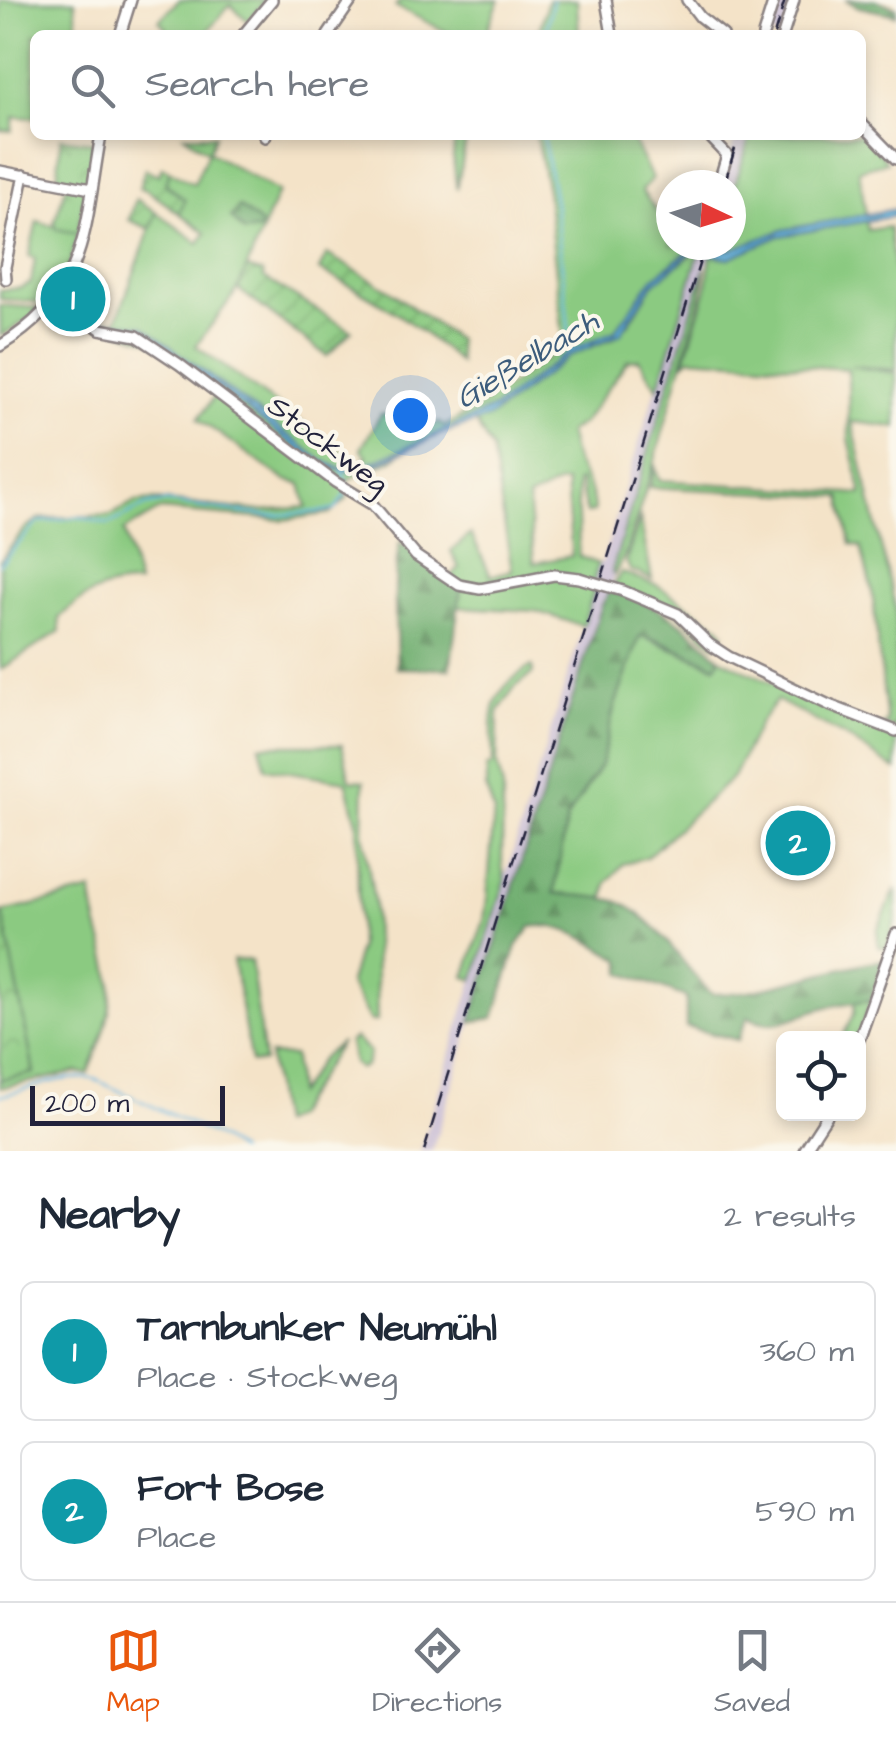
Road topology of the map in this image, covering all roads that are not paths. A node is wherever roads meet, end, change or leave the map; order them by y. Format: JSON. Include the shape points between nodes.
{"nodes":[{"id":1,"x":130,"y":0,"type":"edge"},
{"id":2,"x":272,"y":0,"type":"edge"},
{"id":3,"x":352,"y":0,"type":"edge"},
{"id":4,"x":606,"y":0,"type":"edge"},
{"id":5,"x":687,"y":0,"type":"edge"},
{"id":6,"x":774,"y":0,"type":"edge"},
{"id":7,"x":794,"y":0,"type":"edge"},
{"id":8,"x":121,"y":30,"type":"edge"},
{"id":9,"x":248,"y":30,"type":"edge"},
{"id":10,"x":331,"y":30,"type":"edge"},
{"id":11,"x":611,"y":30,"type":"edge"},
{"id":12,"x":717,"y":30,"type":"edge"},
{"id":13,"x":765,"y":30,"type":"edge"},
{"id":14,"x":785,"y":30,"type":"edge"},
{"id":15,"x":866,"y":128,"type":"edge"},
{"id":16,"x":100,"y":140,"type":"edge"},
{"id":17,"x":713,"y":140,"type":"edge"},
{"id":18,"x":896,"y":159,"type":"edge"},
{"id":19,"x":722,"y":170,"type":"edge"},
{"id":20,"x":0,"y":171,"type":"edge"},
{"id":21,"x":24,"y":175,"type":"junction"},
{"id":22,"x":92,"y":189,"type":"junction"},
{"id":23,"x":6,"y":280,"type":"dead end"},
{"id":24,"x":58,"y":298,"type":"junction"},
{"id":25,"x":0,"y":346,"type":"edge"},
{"id":26,"x":896,"y":731,"type":"edge"},
{"id":27,"x":896,"y":934,"type":"edge"},
{"id":28,"x":862,"y":1031,"type":"edge"},
{"id":29,"x":823,"y":1121,"type":"edge"},
{"id":30,"x":804,"y":1151,"type":"edge"}],
"edges":[{"from":1,"to":8,"type":"street"},
{"from":2,"to":9,"type":"street"},
{"from":3,"to":10,"type":"street"},
{"from":4,"to":11,"type":"street"},
{"from":5,"to":12,"type":"street"},
{"from":6,"to":13,"type":"street"},
{"from":7,"to":14,"type":"street"},
{"from":15,"to":18,"type":"street"},
{"from":16,"to":22,"type":"street"},
{"from":17,"to":19,"type":"street","via":[[727,155]]},
{"from":20,"to":21,"type":"street"},
{"from":21,"to":22,"type":"street"},
{"from":21,"to":23,"type":"street"},
{"from":22,"to":24,"type":"street","via":[[81,248]]},
{"from":24,"to":25,"type":"street"},
{"from":24,"to":26,"type":"street","name":"Stockweg","bridge":true,"via":[[100,329],[137,336],[179,364],[373,505],[416,556],[459,585],[554,576],[623,591],[678,614],[728,657]]},
{"from":27,"to":28,"type":"street"},
{"from":29,"to":30,"type":"street"}]}
